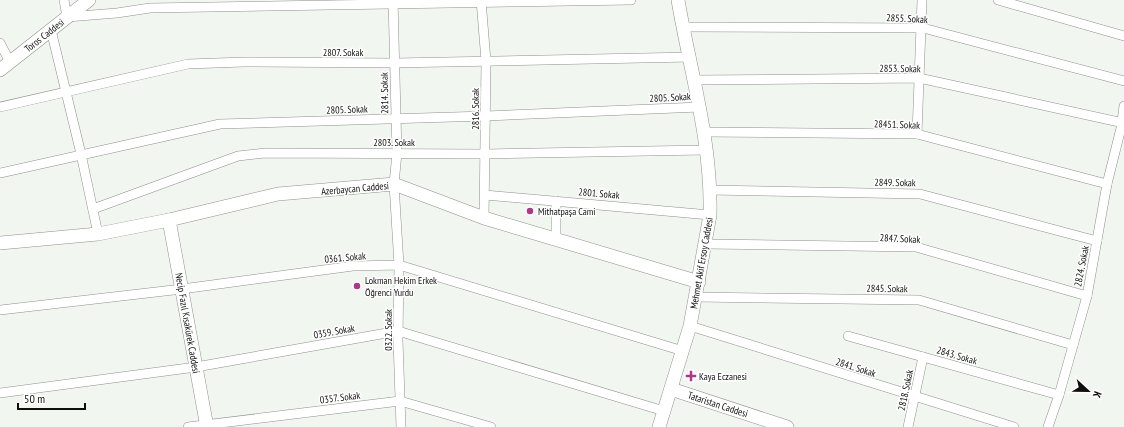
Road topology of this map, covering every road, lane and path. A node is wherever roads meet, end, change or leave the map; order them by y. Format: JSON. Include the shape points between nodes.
{"nodes":[{"id":1,"x":64,"y":0,"type":"edge"},
{"id":2,"x":89,"y":0,"type":"edge"},
{"id":3,"x":631,"y":0,"type":"edge"},
{"id":4,"x":678,"y":0,"type":"edge"},
{"id":5,"x":922,"y":0,"type":"edge"},
{"id":6,"x":998,"y":0,"type":"edge"},
{"id":7,"x":481,"y":2,"type":"edge"},
{"id":8,"x":393,"y":3,"type":"edge"},
{"id":9,"x":67,"y":17,"type":"junction"},
{"id":10,"x":683,"y":27,"type":"junction"},
{"id":11,"x":922,"y":28,"type":"junction"},
{"id":12,"x":51,"y":30,"type":"junction"},
{"id":13,"x":1124,"y":36,"type":"edge"},
{"id":14,"x":0,"y":43,"type":"edge"},
{"id":15,"x":691,"y":57,"type":"junction"},
{"id":16,"x":486,"y":62,"type":"junction"},
{"id":17,"x":395,"y":63,"type":"junction"},
{"id":18,"x":5,"y":66,"type":"edge"},
{"id":19,"x":919,"y":78,"type":"junction"},
{"id":20,"x":695,"y":80,"type":"junction"},
{"id":21,"x":1124,"y":81,"type":"edge"},
{"id":22,"x":65,"y":91,"type":"junction"},
{"id":23,"x":1124,"y":106,"type":"edge"},
{"id":24,"x":0,"y":107,"type":"edge"},
{"id":25,"x":700,"y":107,"type":"junction"},
{"id":26,"x":486,"y":116,"type":"junction"},
{"id":27,"x":396,"y":118,"type":"junction"},
{"id":28,"x":1123,"y":122,"type":"edge"},
{"id":29,"x":704,"y":132,"type":"junction"},
{"id":30,"x":917,"y":134,"type":"junction"},
{"id":31,"x":705,"y":150,"type":"junction"},
{"id":32,"x":397,"y":153,"type":"junction"},
{"id":33,"x":81,"y":154,"type":"junction"},
{"id":34,"x":486,"y":154,"type":"junction"},
{"id":35,"x":0,"y":173,"type":"edge"},
{"id":36,"x":394,"y":184,"type":"junction"},
{"id":37,"x":1107,"y":184,"type":"junction"},
{"id":38,"x":710,"y":190,"type":"junction"},
{"id":39,"x":485,"y":195,"type":"junction"},
{"id":40,"x":556,"y":201,"type":"junction"},
{"id":41,"x":93,"y":209,"type":"junction"},
{"id":42,"x":710,"y":214,"type":"junction"},
{"id":43,"x":484,"y":218,"type":"junction"},
{"id":44,"x":169,"y":220,"type":"junction"},
{"id":45,"x":98,"y":234,"type":"junction"},
{"id":46,"x":556,"y":240,"type":"junction"},
{"id":47,"x":1098,"y":241,"type":"junction"},
{"id":48,"x":0,"y":243,"type":"edge"},
{"id":49,"x":706,"y":244,"type":"junction"},
{"id":50,"x":399,"y":265,"type":"junction"},
{"id":51,"x":699,"y":282,"type":"junction"},
{"id":52,"x":182,"y":289,"type":"junction"},
{"id":53,"x":1087,"y":296,"type":"junction"},
{"id":54,"x":695,"y":297,"type":"junction"},
{"id":55,"x":0,"y":310,"type":"edge"},
{"id":56,"x":690,"y":326,"type":"junction"},
{"id":57,"x":398,"y":331,"type":"junction"},
{"id":58,"x":848,"y":336,"type":"dead end"},
{"id":59,"x":1073,"y":345,"type":"junction"},
{"id":60,"x":683,"y":351,"type":"junction"},
{"id":61,"x":923,"y":357,"type":"junction"},
{"id":62,"x":196,"y":367,"type":"junction"},
{"id":63,"x":671,"y":389,"type":"junction"},
{"id":64,"x":0,"y":393,"type":"edge"},
{"id":65,"x":1059,"y":395,"type":"junction"},
{"id":66,"x":916,"y":397,"type":"junction"},
{"id":67,"x":400,"y":401,"type":"junction"},
{"id":68,"x":664,"y":411,"type":"junction"},
{"id":69,"x":207,"y":426,"type":"edge"},
{"id":70,"x":188,"y":427,"type":"edge"},
{"id":71,"x":401,"y":427,"type":"edge"},
{"id":72,"x":491,"y":427,"type":"edge"},
{"id":73,"x":659,"y":427,"type":"edge"},
{"id":74,"x":787,"y":427,"type":"edge"},
{"id":75,"x":908,"y":427,"type":"edge"},
{"id":76,"x":1014,"y":427,"type":"edge"},
{"id":77,"x":1048,"y":427,"type":"edge"}],
"edges":[{"from":1,"to":9,"type":"street"},
{"from":2,"to":9,"type":"street","name":"Toros Caddesi"},
{"from":3,"to":7,"type":"street"},
{"from":4,"to":10,"type":"street","name":"Mehmet Akif Ersoy Caddesi"},
{"from":5,"to":11,"type":"street"},
{"from":6,"to":13,"type":"street"},
{"from":7,"to":8,"type":"street"},
{"from":7,"to":16,"type":"street","name":"2816. Sokak"},
{"from":8,"to":9,"type":"street","via":[[150,8]]},
{"from":8,"to":17,"type":"street","name":"2814. Sokak"},
{"from":9,"to":12,"type":"street","name":"Toros Caddesi"},
{"from":10,"to":11,"type":"street","name":"2855. Sokak"},
{"from":10,"to":15,"type":"street","name":"Mehmet Akif Ersoy Caddesi"},
{"from":11,"to":19,"type":"street"},
{"from":11,"to":21,"type":"street","name":"2855. Sokak"},
{"from":12,"to":18,"type":"street","name":"Toros Caddesi"},
{"from":12,"to":22,"type":"street"},
{"from":14,"to":18,"type":"street"},
{"from":15,"to":16,"type":"street","name":"2807. Sokak"},
{"from":15,"to":20,"type":"street","name":"Mehmet Akif Ersoy Caddesi"},
{"from":16,"to":17,"type":"street","name":"2807. Sokak"},
{"from":16,"to":26,"type":"street","name":"2816. Sokak"},
{"from":17,"to":22,"type":"street","name":"2807. Sokak","via":[[188,64]]},
{"from":17,"to":27,"type":"street","name":"2814. Sokak"},
{"from":19,"to":20,"type":"street","name":"2853. Sokak"},
{"from":19,"to":28,"type":"street","name":"2853. Sokak"},
{"from":19,"to":30,"type":"street"},
{"from":20,"to":25,"type":"street","name":"Mehmet Akif Ersoy Caddesi"},
{"from":22,"to":24,"type":"street","name":"2807. Sokak"},
{"from":22,"to":33,"type":"street"},
{"from":23,"to":28,"type":"street","name":"2824. Sokak"},
{"from":25,"to":26,"type":"street","name":"2805. Sokak"},
{"from":25,"to":29,"type":"street","name":"Mehmet Akif Ersoy Caddesi"},
{"from":26,"to":27,"type":"street","name":"2805. Sokak"},
{"from":26,"to":34,"type":"street","name":"2816. Sokak"},
{"from":27,"to":32,"type":"street","name":"2814. Sokak"},
{"from":27,"to":33,"type":"street","name":"2805. Sokak","via":[[220,124]]},
{"from":28,"to":37,"type":"street","name":"2824. Sokak"},
{"from":29,"to":30,"type":"street","name":"28451. Sokak"},
{"from":29,"to":31,"type":"street","name":"Mehmet Akif Ersoy Caddesi"},
{"from":30,"to":37,"type":"street","name":"28451. Sokak"},
{"from":31,"to":34,"type":"street","name":"2803. Sokak"},
{"from":31,"to":38,"type":"street","name":"Mehmet Akif Ersoy Caddesi"},
{"from":32,"to":34,"type":"street","name":"2803. Sokak"},
{"from":32,"to":36,"type":"street","name":"2814. Sokak"},
{"from":32,"to":41,"type":"street","name":"2803. Sokak","via":[[265,153],[238,156]]},
{"from":33,"to":35,"type":"street","name":"2805. Sokak"},
{"from":33,"to":41,"type":"street"},
{"from":34,"to":39,"type":"street","name":"2816. Sokak"},
{"from":36,"to":43,"type":"street","name":"Azerbaycan Caddesi"},
{"from":36,"to":44,"type":"street","name":"Azerbaycan Caddesi","via":[[278,194]]},
{"from":36,"to":50,"type":"street","name":"0322. Sokak"},
{"from":37,"to":47,"type":"street","name":"2824. Sokak"},
{"from":38,"to":42,"type":"street","name":"Mehmet Akif Ersoy Caddesi"},
{"from":38,"to":47,"type":"street","name":"2849. Sokak","via":[[920,194]]},
{"from":39,"to":40,"type":"street","name":"2801. Sokak"},
{"from":39,"to":43,"type":"street","name":"2816. Sokak"},
{"from":40,"to":42,"type":"street","name":"2801. Sokak"},
{"from":40,"to":46,"type":"street"},
{"from":41,"to":45,"type":"street"},
{"from":42,"to":49,"type":"street","name":"Mehmet Akif Ersoy Caddesi"},
{"from":43,"to":46,"type":"street","name":"Azerbaycan Caddesi"},
{"from":44,"to":45,"type":"street","name":"Azerbaycan Caddesi"},
{"from":44,"to":52,"type":"street","name":"Necip Fazıl Kısakürek Caddesi"},
{"from":45,"to":48,"type":"street","name":"Azerbaycan Caddesi"},
{"from":46,"to":51,"type":"street","name":"Azerbaycan Caddesi"},
{"from":47,"to":53,"type":"street","name":"2824. Sokak"},
{"from":49,"to":51,"type":"street","name":"Mehmet Akif Ersoy Caddesi"},
{"from":49,"to":53,"type":"street","name":"2847. Sokak","via":[[916,247]]},
{"from":50,"to":52,"type":"street","name":"0361. Sokak","via":[[353,266]]},
{"from":50,"to":57,"type":"street","name":"0322. Sokak"},
{"from":50,"to":60,"type":"street","name":"0361. Sokak"},
{"from":51,"to":54,"type":"street","name":"Mehmet Akif Ersoy Caddesi"},
{"from":52,"to":55,"type":"street","name":"0361. Sokak"},
{"from":52,"to":62,"type":"street","name":"Necip Fazıl Kısakürek Caddesi"},
{"from":53,"to":59,"type":"street","name":"2824. Sokak"},
{"from":54,"to":56,"type":"street","name":"Mehmet Akif Ersoy Caddesi"},
{"from":54,"to":59,"type":"street","name":"2845. Sokak","via":[[919,300]]},
{"from":56,"to":60,"type":"street","name":"Mehmet Akif Ersoy Caddesi"},
{"from":56,"to":66,"type":"street","name":"2841. Sokak"},
{"from":57,"to":62,"type":"street","name":"0359. Sokak"},
{"from":57,"to":67,"type":"street","name":"0322. Sokak"},
{"from":57,"to":68,"type":"street","name":"0359. Sokak"},
{"from":58,"to":61,"type":"street","name":"2843. Sokak"},
{"from":59,"to":65,"type":"street","name":"2824. Sokak"},
{"from":60,"to":63,"type":"street","name":"Mehmet Akif Ersoy Caddesi"},
{"from":61,"to":65,"type":"street","name":"2843. Sokak"},
{"from":61,"to":66,"type":"street","name":"2818. Sokak"},
{"from":62,"to":64,"type":"street","name":"0359. Sokak"},
{"from":62,"to":69,"type":"street","name":"Necip Fazıl Kısakürek Caddesi"},
{"from":63,"to":68,"type":"street","name":"Mehmet Akif Ersoy Caddesi"},
{"from":63,"to":74,"type":"street","name":"Tataristan Caddesi"},
{"from":65,"to":77,"type":"street","name":"2824. Sokak"},
{"from":66,"to":75,"type":"street","name":"2818. Sokak"},
{"from":66,"to":76,"type":"street","name":"2841. Sokak"},
{"from":67,"to":69,"type":"street","name":"0357. Sokak"},
{"from":67,"to":71,"type":"street","name":"0322. Sokak"},
{"from":67,"to":72,"type":"street","name":"0357. Sokak"},
{"from":68,"to":73,"type":"street","name":"Mehmet Akif Ersoy Caddesi"},
{"from":69,"to":70,"type":"street","name":"0357. Sokak"}]}
